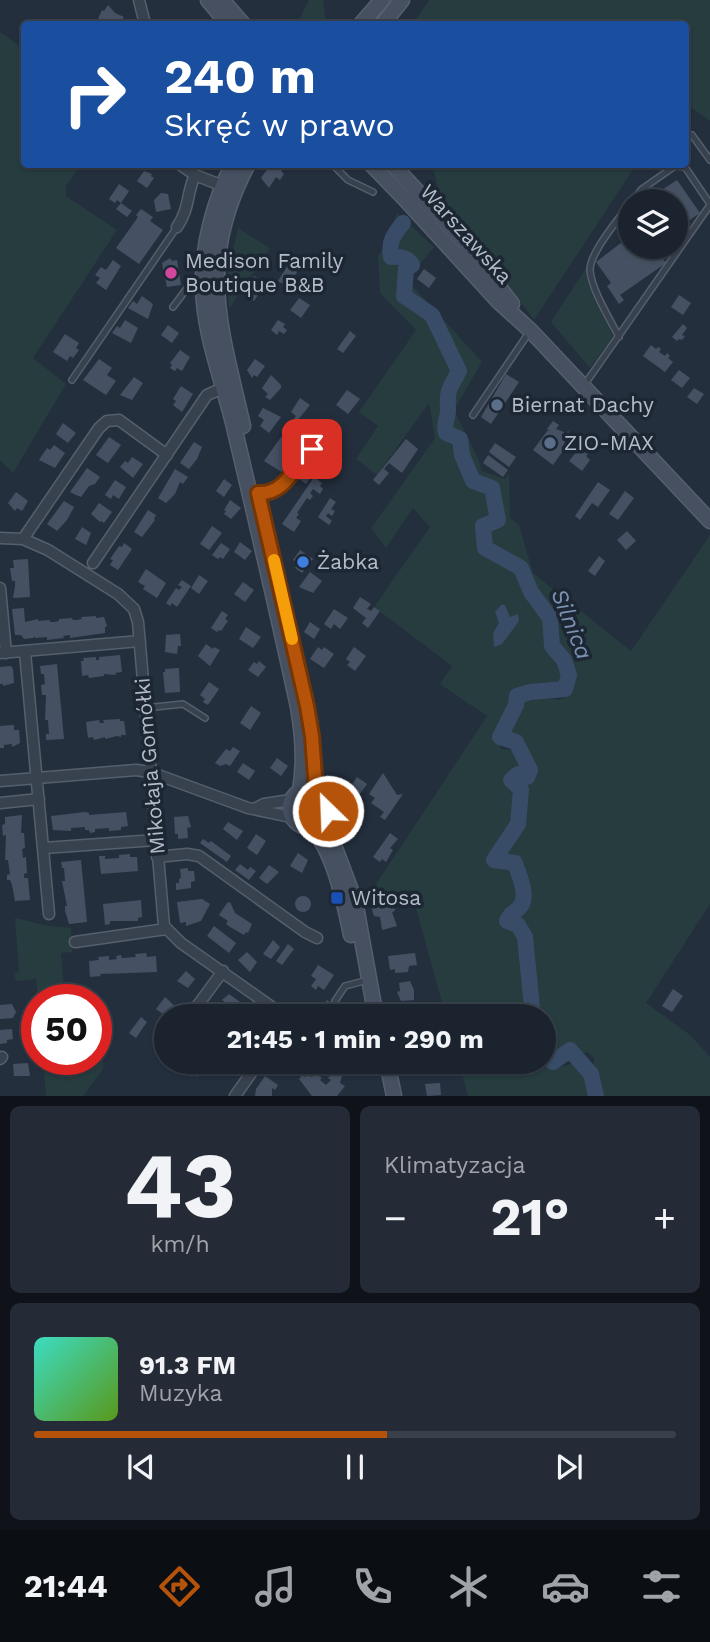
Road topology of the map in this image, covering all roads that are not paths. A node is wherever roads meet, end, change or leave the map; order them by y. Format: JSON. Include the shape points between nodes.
{"nodes":[{"id":1,"x":139,"y":0,"type":"edge"},
{"id":2,"x":208,"y":0,"type":"edge"},
{"id":3,"x":222,"y":0,"type":"edge"},
{"id":4,"x":382,"y":0,"type":"edge"},
{"id":5,"x":402,"y":0,"type":"edge"},
{"id":6,"x":144,"y":21,"type":"edge"},
{"id":7,"x":226,"y":21,"type":"edge"},
{"id":8,"x":240,"y":21,"type":"edge"},
{"id":9,"x":364,"y":21,"type":"edge"},
{"id":10,"x":385,"y":21,"type":"edge"},
{"id":11,"x":692,"y":135,"type":"dead end"},
{"id":12,"x":710,"y":160,"type":"edge"},
{"id":13,"x":185,"y":168,"type":"edge"},
{"id":14,"x":231,"y":168,"type":"edge"},
{"id":15,"x":246,"y":168,"type":"edge"},
{"id":16,"x":336,"y":168,"type":"edge"},
{"id":17,"x":376,"y":168,"type":"edge"},
{"id":18,"x":394,"y":168,"type":"edge"},
{"id":19,"x":672,"y":168,"type":"edge"},
{"id":20,"x":686,"y":168,"type":"edge"},
{"id":21,"x":195,"y":175,"type":"junction"},
{"id":22,"x":223,"y":186,"type":"junction"},
{"id":23,"x":642,"y":189,"type":"edge"},
{"id":24,"x":373,"y":192,"type":"dead end"},
{"id":25,"x":410,"y":194,"type":"junction"},
{"id":26,"x":710,"y":205,"type":"edge"},
{"id":27,"x":618,"y":221,"type":"edge"},
{"id":28,"x":177,"y":227,"type":"joint"},
{"id":29,"x":203,"y":285,"type":"junction"},
{"id":30,"x":173,"y":307,"type":"dead end"},
{"id":31,"x":531,"y":331,"type":"junction"},
{"id":32,"x":619,"y":337,"type":"junction"},
{"id":33,"x":72,"y":380,"type":"dead end"},
{"id":34,"x":583,"y":387,"type":"junction"},
{"id":35,"x":223,"y":388,"type":"junction"},
{"id":36,"x":473,"y":415,"type":"dead end"},
{"id":37,"x":286,"y":431,"type":"dead end"},
{"id":38,"x":167,"y":455,"type":"junction"},
{"id":39,"x":254,"y":494,"type":"junction"},
{"id":40,"x":710,"y":521,"type":"edge"},
{"id":41,"x":0,"y":538,"type":"edge"},
{"id":42,"x":23,"y":539,"type":"junction"},
{"id":43,"x":93,"y":563,"type":"dead end"},
{"id":44,"x":0,"y":588,"type":"edge"},
{"id":45,"x":140,"y":641,"type":"junction"},
{"id":46,"x":25,"y":652,"type":"junction"},
{"id":47,"x":3,"y":653,"type":"edge"},
{"id":48,"x":145,"y":708,"type":"junction"},
{"id":49,"x":205,"y":718,"type":"dead end"},
{"id":50,"x":150,"y":772,"type":"junction"},
{"id":51,"x":37,"y":778,"type":"junction"},
{"id":52,"x":0,"y":781,"type":"edge"},
{"id":53,"x":296,"y":795,"type":"junction"},
{"id":54,"x":327,"y":796,"type":"junction"},
{"id":55,"x":39,"y":799,"type":"junction"},
{"id":56,"x":0,"y":803,"type":"edge"},
{"id":57,"x":254,"y":809,"type":"junction"},
{"id":58,"x":291,"y":817,"type":"junction"},
{"id":59,"x":324,"y":820,"type":"junction"},
{"id":60,"x":309,"y":827,"type":"junction"},
{"id":61,"x":156,"y":841,"type":"junction"},
{"id":62,"x":44,"y":848,"type":"junction"},
{"id":63,"x":158,"y":857,"type":"junction"},
{"id":64,"x":50,"y":914,"type":"dead end"},
{"id":65,"x":166,"y":929,"type":"junction"},
{"id":66,"x":317,"y":938,"type":"dead end"},
{"id":67,"x":75,"y":942,"type":"dead end"},
{"id":68,"x":223,"y":971,"type":"junction"},
{"id":69,"x":365,"y":981,"type":"junction"},
{"id":70,"x":335,"y":1001,"type":"dead end"},
{"id":71,"x":199,"y":1004,"type":"edge"},
{"id":72,"x":268,"y":1004,"type":"edge"},
{"id":73,"x":366,"y":1004,"type":"edge"},
{"id":74,"x":372,"y":1004,"type":"edge"},
{"id":75,"x":251,"y":1074,"type":"edge"},
{"id":76,"x":380,"y":1074,"type":"edge"},
{"id":77,"x":389,"y":1074,"type":"edge"},
{"id":78,"x":235,"y":1096,"type":"edge"},
{"id":79,"x":385,"y":1096,"type":"edge"},
{"id":80,"x":394,"y":1096,"type":"edge"}],
"edges":[{"from":1,"to":6,"type":"street"},
{"from":2,"to":7,"type":"main road"},
{"from":3,"to":8,"type":"main road"},
{"from":4,"to":9,"type":"main road"},
{"from":5,"to":10,"type":"main road"},
{"from":11,"to":12,"type":"lane"},
{"from":13,"to":21,"type":"street"},
{"from":14,"to":22,"type":"main road"},
{"from":15,"to":39,"type":"main road","via":[[222,227],[216,290]]},
{"from":16,"to":24,"type":"lane","via":[[354,184]]},
{"from":17,"to":25,"type":"main road","name":"Warszawska"},
{"from":18,"to":25,"type":"main road","name":"Warszawska"},
{"from":19,"to":23,"type":"lane"},
{"from":20,"to":26,"type":"lane"},
{"from":21,"to":22,"type":"street"},
{"from":21,"to":28,"type":"street","via":[[187,212]]},
{"from":22,"to":29,"type":"main road","via":[[212,219]]},
{"from":25,"to":31,"type":"main road","name":"Warszawska","via":[[464,242]]},
{"from":26,"to":32,"type":"lane"},
{"from":27,"to":32,"type":"lane","via":[[594,255],[590,272]]},
{"from":28,"to":33,"type":"lane"},
{"from":29,"to":30,"type":"lane","via":[[188,287]]},
{"from":29,"to":35,"type":"main road","via":[[206,323]]},
{"from":31,"to":34,"type":"main road","name":"Warszawska"},
{"from":31,"to":36,"type":"lane"},
{"from":32,"to":34,"type":"lane"},
{"from":34,"to":40,"type":"main road","name":"Warszawska"},
{"from":35,"to":38,"type":"street","via":[[207,396]]},
{"from":35,"to":39,"type":"main road"},
{"from":37,"to":39,"type":"lane","via":[[312,449],[289,480]]},
{"from":38,"to":42,"type":"street","via":[[119,420],[107,421]]},
{"from":38,"to":43,"type":"street"},
{"from":39,"to":53,"type":"main road","via":[[301,723],[303,762]]},
{"from":39,"to":54,"type":"main road"},
{"from":41,"to":42,"type":"street","name":"Mikołaja Gomółki"},
{"from":42,"to":45,"type":"street","name":"Mikołaja Gomółki","via":[[125,599],[137,617]]},
{"from":44,"to":47,"type":"street"},
{"from":45,"to":46,"type":"street"},
{"from":45,"to":48,"type":"street","name":"Mikołaja Gomółki"},
{"from":46,"to":47,"type":"street"},
{"from":46,"to":51,"type":"street"},
{"from":48,"to":49,"type":"lane","via":[[183,704]]},
{"from":48,"to":50,"type":"street","name":"Mikołaja Gomółki"},
{"from":50,"to":51,"type":"street"},
{"from":50,"to":57,"type":"street"},
{"from":50,"to":61,"type":"street","name":"Mikołaja Gomółki"},
{"from":51,"to":52,"type":"street"},
{"from":51,"to":55,"type":"street"},
{"from":53,"to":54,"type":"main road"},
{"from":53,"to":57,"type":"street"},
{"from":53,"to":58,"type":"main road","via":[[289,808]]},
{"from":54,"to":59,"type":"main road"},
{"from":55,"to":56,"type":"street"},
{"from":55,"to":62,"type":"street"},
{"from":57,"to":58,"type":"street"},
{"from":58,"to":60,"type":"main road"},
{"from":59,"to":60,"type":"main road"},
{"from":59,"to":69,"type":"main road","via":[[355,901]]},
{"from":60,"to":69,"type":"main road","via":[[338,878]]},
{"from":61,"to":62,"type":"street"},
{"from":61,"to":63,"type":"street","name":"Mikołaja Gomółki"},
{"from":62,"to":64,"type":"street"},
{"from":63,"to":65,"type":"street","name":"Mikołaja Gomółki"},
{"from":63,"to":66,"type":"street","via":[[199,856]]},
{"from":65,"to":67,"type":"street"},
{"from":65,"to":68,"type":"street"},
{"from":68,"to":71,"type":"street"},
{"from":68,"to":72,"type":"street"},
{"from":69,"to":70,"type":"lane","via":[[345,986]]},
{"from":69,"to":73,"type":"main road"},
{"from":69,"to":74,"type":"main road"},
{"from":75,"to":78,"type":"street"},
{"from":76,"to":79,"type":"main road"},
{"from":77,"to":80,"type":"main road"}]}
